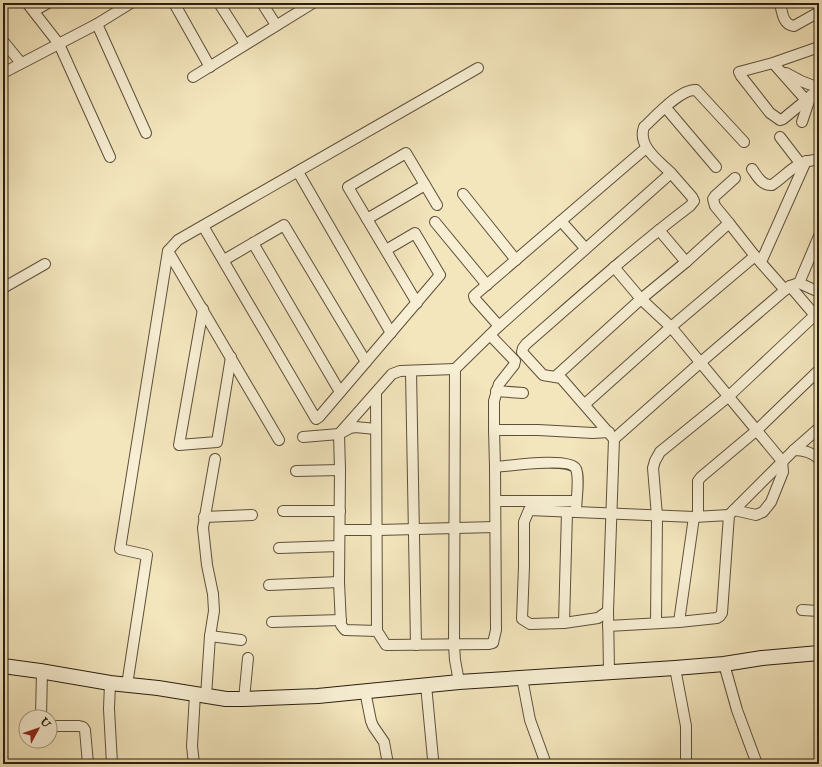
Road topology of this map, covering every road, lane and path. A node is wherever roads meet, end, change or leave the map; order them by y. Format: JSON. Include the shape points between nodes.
{"nodes":[{"id":1,"x":27,"y":3,"type":"edge"},
{"id":2,"x":48,"y":3,"type":"edge"},
{"id":3,"x":131,"y":3,"type":"edge"},
{"id":4,"x":174,"y":3,"type":"edge"},
{"id":5,"x":219,"y":3,"type":"edge"},
{"id":6,"x":262,"y":3,"type":"edge"},
{"id":7,"x":313,"y":3,"type":"edge"},
{"id":8,"x":780,"y":3,"type":"edge"},
{"id":9,"x":302,"y":6,"type":"edge"},
{"id":10,"x":34,"y":11,"type":"junction"},
{"id":11,"x":819,"y":12,"type":"edge"},
{"id":12,"x":97,"y":24,"type":"junction"},
{"id":13,"x":276,"y":25,"type":"junction"},
{"id":14,"x":3,"y":41,"type":"edge"},
{"id":15,"x":59,"y":44,"type":"junction"},
{"id":16,"x":245,"y":44,"type":"junction"},
{"id":17,"x":819,"y":47,"type":"edge"},
{"id":18,"x":21,"y":63,"type":"junction"},
{"id":19,"x":775,"y":65,"type":"junction"},
{"id":20,"x":210,"y":67,"type":"junction"},
{"id":21,"x":478,"y":68,"type":"dead end"},
{"id":22,"x":3,"y":73,"type":"edge"},
{"id":23,"x":193,"y":77,"type":"dead end"},
{"id":24,"x":812,"y":92,"type":"edge"},
{"id":25,"x":666,"y":108,"type":"junction"},
{"id":26,"x":802,"y":122,"type":"dead end"},
{"id":27,"x":146,"y":133,"type":"dead end"},
{"id":28,"x":780,"y":137,"type":"dead end"},
{"id":29,"x":744,"y":142,"type":"dead end"},
{"id":30,"x":646,"y":148,"type":"junction"},
{"id":31,"x":110,"y":157,"type":"dead end"},
{"id":32,"x":819,"y":160,"type":"edge"},
{"id":33,"x":803,"y":162,"type":"junction"},
{"id":34,"x":716,"y":167,"type":"dead end"},
{"id":35,"x":752,"y":169,"type":"dead end"},
{"id":36,"x":298,"y":172,"type":"junction"},
{"id":37,"x":670,"y":173,"type":"junction"},
{"id":38,"x":735,"y":178,"type":"dead end"},
{"id":39,"x":425,"y":185,"type":"junction"},
{"id":40,"x":463,"y":194,"type":"dead end"},
{"id":41,"x":437,"y":205,"type":"dead end"},
{"id":42,"x":367,"y":219,"type":"junction"},
{"id":43,"x":561,"y":221,"type":"junction"},
{"id":44,"x":435,"y":222,"type":"dead end"},
{"id":45,"x":729,"y":223,"type":"junction"},
{"id":46,"x":204,"y":226,"type":"junction"},
{"id":47,"x":658,"y":230,"type":"junction"},
{"id":48,"x":819,"y":236,"type":"edge"},
{"id":49,"x":253,"y":243,"type":"junction"},
{"id":50,"x":585,"y":248,"type":"junction"},
{"id":51,"x":386,"y":250,"type":"junction"},
{"id":52,"x":168,"y":251,"type":"junction"},
{"id":53,"x":758,"y":259,"type":"junction"},
{"id":54,"x":224,"y":260,"type":"junction"},
{"id":55,"x":516,"y":260,"type":"junction"},
{"id":56,"x":686,"y":262,"type":"junction"},
{"id":57,"x":45,"y":264,"type":"dead end"},
{"id":58,"x":614,"y":267,"type":"junction"},
{"id":59,"x":487,"y":285,"type":"junction"},
{"id":60,"x":792,"y":286,"type":"junction"},
{"id":61,"x":3,"y":288,"type":"edge"},
{"id":62,"x":819,"y":292,"type":"edge"},
{"id":63,"x":641,"y":299,"type":"junction"},
{"id":64,"x":417,"y":303,"type":"junction"},
{"id":65,"x":203,"y":310,"type":"junction"},
{"id":66,"x":817,"y":318,"type":"edge"},
{"id":67,"x":498,"y":326,"type":"junction"},
{"id":68,"x":671,"y":327,"type":"junction"},
{"id":69,"x":391,"y":333,"type":"junction"},
{"id":70,"x":490,"y":335,"type":"junction"},
{"id":71,"x":231,"y":357,"type":"junction"},
{"id":72,"x":366,"y":362,"type":"junction"},
{"id":73,"x":700,"y":362,"type":"junction"},
{"id":74,"x":455,"y":369,"type":"junction"},
{"id":75,"x":819,"y":370,"type":"edge"},
{"id":76,"x":411,"y":371,"type":"junction"},
{"id":77,"x":555,"y":377,"type":"junction"},
{"id":78,"x":496,"y":391,"type":"junction"},
{"id":79,"x":340,"y":392,"type":"junction"},
{"id":80,"x":523,"y":393,"type":"dead end"},
{"id":81,"x":376,"y":394,"type":"junction"},
{"id":82,"x":729,"y":396,"type":"junction"},
{"id":83,"x":585,"y":404,"type":"junction"},
{"id":84,"x":819,"y":428,"type":"edge"},
{"id":85,"x":376,"y":429,"type":"junction"},
{"id":86,"x":494,"y":430,"type":"junction"},
{"id":87,"x":757,"y":430,"type":"junction"},
{"id":88,"x":339,"y":434,"type":"junction"},
{"id":89,"x":612,"y":436,"type":"junction"},
{"id":90,"x":303,"y":437,"type":"dead end"},
{"id":91,"x":279,"y":440,"type":"dead end"},
{"id":92,"x":794,"y":450,"type":"junction"},
{"id":93,"x":214,"y":459,"type":"dead end"},
{"id":94,"x":819,"y":459,"type":"edge"},
{"id":95,"x":782,"y":461,"type":"junction"},
{"id":96,"x":495,"y":467,"type":"junction"},
{"id":97,"x":296,"y":470,"type":"dead end"},
{"id":98,"x":340,"y":470,"type":"junction"},
{"id":99,"x":576,"y":501,"type":"junction"},
{"id":100,"x":496,"y":502,"type":"junction"},
{"id":101,"x":283,"y":511,"type":"dead end"},
{"id":102,"x":340,"y":511,"type":"junction"},
{"id":103,"x":572,"y":512,"type":"junction"},
{"id":104,"x":732,"y":512,"type":"junction"},
{"id":105,"x":612,"y":514,"type":"junction"},
{"id":106,"x":252,"y":515,"type":"dead end"},
{"id":107,"x":657,"y":516,"type":"junction"},
{"id":108,"x":696,"y":516,"type":"junction"},
{"id":109,"x":204,"y":517,"type":"junction"},
{"id":110,"x":495,"y":527,"type":"junction"},
{"id":111,"x":414,"y":528,"type":"junction"},
{"id":112,"x":455,"y":528,"type":"junction"},
{"id":113,"x":340,"y":530,"type":"junction"},
{"id":114,"x":378,"y":530,"type":"junction"},
{"id":115,"x":339,"y":546,"type":"junction"},
{"id":116,"x":279,"y":548,"type":"dead end"},
{"id":117,"x":339,"y":582,"type":"junction"},
{"id":118,"x":269,"y":585,"type":"dead end"},
{"id":119,"x":802,"y":610,"type":"dead end"},
{"id":120,"x":608,"y":611,"type":"junction"},
{"id":121,"x":819,"y":611,"type":"edge"},
{"id":122,"x":342,"y":620,"type":"junction"},
{"id":123,"x":272,"y":622,"type":"dead end"},
{"id":124,"x":656,"y":622,"type":"junction"},
{"id":125,"x":679,"y":622,"type":"junction"},
{"id":126,"x":564,"y":623,"type":"junction"},
{"id":127,"x":608,"y":626,"type":"junction"},
{"id":128,"x":377,"y":631,"type":"junction"},
{"id":129,"x":210,"y":636,"type":"junction"},
{"id":130,"x":241,"y":640,"type":"dead end"},
{"id":131,"x":416,"y":645,"type":"junction"},
{"id":132,"x":454,"y":645,"type":"junction"},
{"id":133,"x":819,"y":653,"type":"edge"},
{"id":134,"x":248,"y":658,"type":"dead end"},
{"id":135,"x":724,"y":664,"type":"junction"},
{"id":136,"x":3,"y":666,"type":"edge"},
{"id":137,"x":675,"y":668,"type":"junction"},
{"id":138,"x":42,"y":671,"type":"junction"},
{"id":139,"x":609,"y":672,"type":"junction"},
{"id":140,"x":522,"y":678,"type":"junction"},
{"id":141,"x":459,"y":682,"type":"junction"},
{"id":142,"x":110,"y":683,"type":"junction"},
{"id":143,"x":126,"y":685,"type":"junction"},
{"id":144,"x":426,"y":685,"type":"junction"},
{"id":145,"x":365,"y":691,"type":"junction"},
{"id":146,"x":200,"y":695,"type":"junction"},
{"id":147,"x":244,"y":699,"type":"junction"},
{"id":148,"x":41,"y":709,"type":"edge"},
{"id":149,"x":58,"y":726,"type":"edge"},
{"id":150,"x":433,"y":759,"type":"dead end"},
{"id":151,"x":88,"y":764,"type":"edge"},
{"id":152,"x":112,"y":764,"type":"edge"},
{"id":153,"x":194,"y":764,"type":"edge"},
{"id":154,"x":388,"y":764,"type":"edge"},
{"id":155,"x":546,"y":764,"type":"edge"},
{"id":156,"x":686,"y":764,"type":"edge"},
{"id":157,"x":757,"y":764,"type":"edge"}],
"edges":[{"from":1,"to":10,"type":"street"},
{"from":2,"to":10,"type":"street"},
{"from":3,"to":12,"type":"street"},
{"from":4,"to":20,"type":"street"},
{"from":5,"to":16,"type":"street"},
{"from":6,"to":13,"type":"street"},
{"from":7,"to":9,"type":"street"},
{"from":8,"to":11,"type":"street","via":[[786,22],[790,26]]},
{"from":9,"to":13,"type":"street"},
{"from":10,"to":15,"type":"street"},
{"from":12,"to":15,"type":"street"},
{"from":12,"to":27,"type":"street"},
{"from":13,"to":16,"type":"street"},
{"from":14,"to":18,"type":"street"},
{"from":15,"to":18,"type":"street"},
{"from":15,"to":31,"type":"street"},
{"from":16,"to":20,"type":"street"},
{"from":17,"to":19,"type":"street"},
{"from":18,"to":22,"type":"street"},
{"from":19,"to":24,"type":"street"},
{"from":19,"to":24,"type":"street"},
{"from":19,"to":24,"type":"street","via":[[739,72],[777,119],[782,120]]},
{"from":20,"to":23,"type":"street"},
{"from":21,"to":36,"type":"street"},
{"from":24,"to":26,"type":"street"},
{"from":25,"to":29,"type":"street","via":[[686,92],[696,90]]},
{"from":25,"to":30,"type":"street","via":[[644,127],[642,139]]},
{"from":25,"to":34,"type":"street"},
{"from":28,"to":33,"type":"street"},
{"from":30,"to":37,"type":"street"},
{"from":30,"to":43,"type":"street"},
{"from":32,"to":33,"type":"street"},
{"from":33,"to":35,"type":"street","via":[[767,186]]},
{"from":33,"to":53,"type":"street"},
{"from":36,"to":46,"type":"street"},
{"from":36,"to":69,"type":"street"},
{"from":37,"to":47,"type":"street","via":[[689,192],[694,201]]},
{"from":37,"to":50,"type":"street"},
{"from":38,"to":45,"type":"street","via":[[713,199],[715,206]]},
{"from":39,"to":41,"type":"street"},
{"from":39,"to":42,"type":"street"},
{"from":39,"to":42,"type":"street","via":[[406,153],[348,188]]},
{"from":40,"to":55,"type":"street"},
{"from":42,"to":51,"type":"street"},
{"from":43,"to":50,"type":"street"},
{"from":43,"to":55,"type":"street"},
{"from":44,"to":59,"type":"street"},
{"from":45,"to":53,"type":"street"},
{"from":45,"to":56,"type":"street"},
{"from":46,"to":52,"type":"street","via":[[178,240]]},
{"from":46,"to":54,"type":"street"},
{"from":47,"to":56,"type":"street"},
{"from":47,"to":58,"type":"street"},
{"from":48,"to":60,"type":"street"},
{"from":49,"to":54,"type":"street"},
{"from":49,"to":72,"type":"street","via":[[284,225]]},
{"from":49,"to":79,"type":"street"},
{"from":50,"to":67,"type":"street"},
{"from":51,"to":64,"type":"street"},
{"from":51,"to":64,"type":"street","via":[[415,233],[433,263],[440,275]]},
{"from":52,"to":65,"type":"street"},
{"from":52,"to":143,"type":"street","via":[[120,549],[147,555]]},
{"from":53,"to":60,"type":"street"},
{"from":53,"to":68,"type":"street"},
{"from":54,"to":79,"type":"street","via":[[314,418],[319,417]]},
{"from":55,"to":59,"type":"street"},
{"from":56,"to":63,"type":"street"},
{"from":57,"to":61,"type":"street"},
{"from":58,"to":63,"type":"street"},
{"from":58,"to":77,"type":"street","via":[[523,348],[522,352],[543,375]]},
{"from":59,"to":67,"type":"street","via":[[474,296]]},
{"from":60,"to":62,"type":"street"},
{"from":60,"to":66,"type":"street"},
{"from":60,"to":73,"type":"street"},
{"from":63,"to":68,"type":"street"},
{"from":63,"to":77,"type":"street"},
{"from":64,"to":69,"type":"street"},
{"from":65,"to":71,"type":"street"},
{"from":65,"to":71,"type":"street","via":[[179,445],[217,442]]},
{"from":66,"to":82,"type":"street"},
{"from":67,"to":70,"type":"street"},
{"from":68,"to":73,"type":"street"},
{"from":68,"to":83,"type":"street"},
{"from":69,"to":72,"type":"street"},
{"from":70,"to":74,"type":"street"},
{"from":70,"to":78,"type":"street","via":[[515,361]]},
{"from":71,"to":91,"type":"street"},
{"from":72,"to":79,"type":"street"},
{"from":73,"to":82,"type":"street"},
{"from":73,"to":89,"type":"street"},
{"from":74,"to":76,"type":"street"},
{"from":74,"to":112,"type":"street"},
{"from":75,"to":87,"type":"street"},
{"from":76,"to":81,"type":"street","via":[[392,374]]},
{"from":76,"to":111,"type":"street"},
{"from":77,"to":83,"type":"street","via":[[561,378]]},
{"from":78,"to":80,"type":"street"},
{"from":78,"to":86,"type":"street"},
{"from":81,"to":85,"type":"street"},
{"from":81,"to":88,"type":"street"},
{"from":82,"to":87,"type":"street"},
{"from":82,"to":107,"type":"street","via":[[660,452],[654,468]]},
{"from":83,"to":89,"type":"street"},
{"from":84,"to":92,"type":"street"},
{"from":85,"to":88,"type":"street","via":[[350,428]]},
{"from":85,"to":114,"type":"street"},
{"from":86,"to":89,"type":"street","via":[[538,430]]},
{"from":86,"to":96,"type":"street"},
{"from":87,"to":95,"type":"street"},
{"from":87,"to":108,"type":"street","via":[[698,481]]},
{"from":88,"to":90,"type":"street"},
{"from":88,"to":98,"type":"street"},
{"from":89,"to":105,"type":"street"},
{"from":92,"to":94,"type":"street","via":[[803,450]]},
{"from":92,"to":95,"type":"street"},
{"from":93,"to":109,"type":"street"},
{"from":95,"to":104,"type":"street"},
{"from":95,"to":104,"type":"street","via":[[783,472],[763,512],[756,515]]},
{"from":96,"to":99,"type":"street","via":[[560,462],[571,464],[576,468],[577,475]]},
{"from":96,"to":100,"type":"street"},
{"from":97,"to":98,"type":"street"},
{"from":98,"to":102,"type":"street"},
{"from":99,"to":100,"type":"street"},
{"from":99,"to":103,"type":"street"},
{"from":100,"to":110,"type":"street"},
{"from":101,"to":102,"type":"street"},
{"from":102,"to":113,"type":"street"},
{"from":103,"to":105,"type":"street"},
{"from":103,"to":126,"type":"street"},
{"from":103,"to":126,"type":"street","via":[[529,510],[524,522],[522,619],[530,624]]},
{"from":104,"to":108,"type":"street"},
{"from":104,"to":125,"type":"street","via":[[721,615],[717,618]]},
{"from":105,"to":107,"type":"street"},
{"from":105,"to":120,"type":"street"},
{"from":106,"to":109,"type":"street"},
{"from":107,"to":108,"type":"street"},
{"from":107,"to":124,"type":"street"},
{"from":108,"to":125,"type":"street"},
{"from":109,"to":129,"type":"street","via":[[203,528],[214,611]]},
{"from":110,"to":112,"type":"street"},
{"from":110,"to":132,"type":"street","via":[[494,641],[490,644]]},
{"from":111,"to":112,"type":"street"},
{"from":111,"to":114,"type":"street"},
{"from":111,"to":131,"type":"street"},
{"from":112,"to":132,"type":"street"},
{"from":113,"to":114,"type":"street"},
{"from":113,"to":115,"type":"street"},
{"from":114,"to":128,"type":"street"},
{"from":115,"to":116,"type":"street"},
{"from":115,"to":117,"type":"street"},
{"from":117,"to":118,"type":"street"},
{"from":117,"to":122,"type":"street"},
{"from":119,"to":121,"type":"street"},
{"from":120,"to":126,"type":"street","via":[[598,618]]},
{"from":120,"to":127,"type":"street"},
{"from":122,"to":123,"type":"street"},
{"from":122,"to":128,"type":"street","via":[[341,625],[345,630]]},
{"from":124,"to":125,"type":"street"},
{"from":124,"to":127,"type":"street"},
{"from":127,"to":139,"type":"street"},
{"from":128,"to":131,"type":"street","via":[[386,645]]},
{"from":129,"to":130,"type":"street"},
{"from":129,"to":146,"type":"street"},
{"from":131,"to":132,"type":"street"},
{"from":132,"to":141,"type":"street"},
{"from":133,"to":135,"type":"street"},
{"from":134,"to":147,"type":"street"},
{"from":135,"to":137,"type":"street"},
{"from":135,"to":157,"type":"street","via":[[737,710]]},
{"from":136,"to":138,"type":"street"},
{"from":137,"to":139,"type":"street"},
{"from":137,"to":156,"type":"street","via":[[686,726]]},
{"from":138,"to":142,"type":"street"},
{"from":138,"to":148,"type":"street"},
{"from":139,"to":140,"type":"street"},
{"from":140,"to":141,"type":"street"},
{"from":140,"to":155,"type":"street","via":[[530,720]]},
{"from":141,"to":144,"type":"street"},
{"from":142,"to":143,"type":"street"},
{"from":142,"to":152,"type":"street"},
{"from":143,"to":146,"type":"street"},
{"from":144,"to":145,"type":"street"},
{"from":144,"to":150,"type":"street"},
{"from":145,"to":147,"type":"street"},
{"from":145,"to":154,"type":"street","via":[[371,721],[384,742]]},
{"from":146,"to":147,"type":"street"},
{"from":146,"to":153,"type":"street","via":[[192,746]]},
{"from":149,"to":151,"type":"street","via":[[83,727]]}]}
